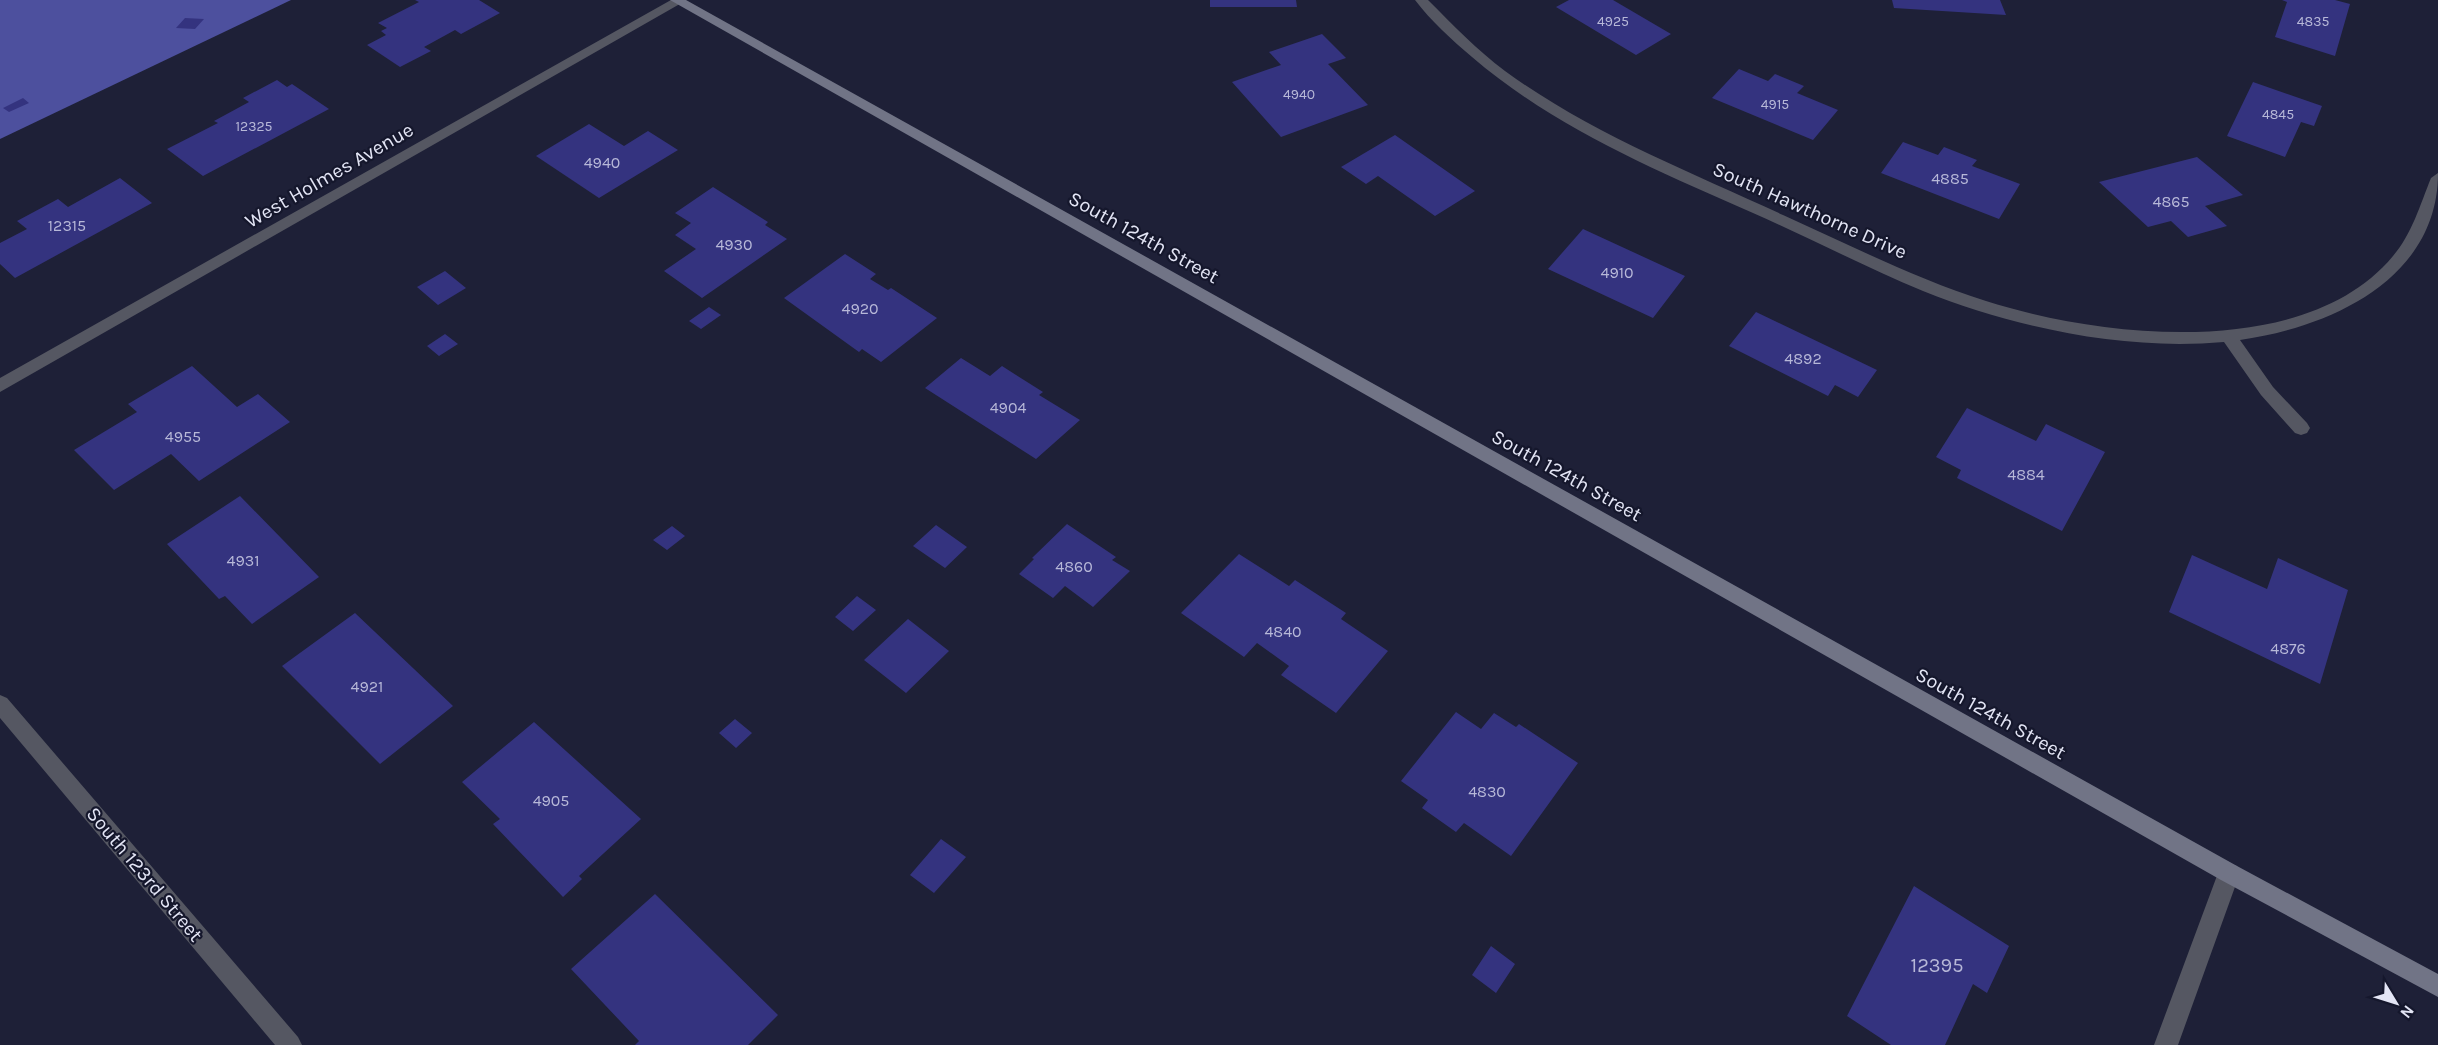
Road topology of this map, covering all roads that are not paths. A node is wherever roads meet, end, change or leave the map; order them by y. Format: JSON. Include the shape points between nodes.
{"nodes":[{"id":1,"x":1421,"y":0,"type":"edge"},
{"id":2,"x":678,"y":1,"type":"edge"},
{"id":3,"x":2438,"y":178,"type":"edge"},
{"id":4,"x":2230,"y":338,"type":"junction"},
{"id":5,"x":0,"y":386,"type":"edge"},
{"id":6,"x":2301,"y":428,"type":"dead end"},
{"id":7,"x":0,"y":704,"type":"edge"},
{"id":8,"x":2229,"y":873,"type":"junction"},
{"id":9,"x":2438,"y":986,"type":"edge"},
{"id":10,"x":290,"y":1045,"type":"edge"},
{"id":11,"x":2166,"y":1045,"type":"edge"}],
"edges":[{"from":1,"to":4,"type":"street","name":"South Hawthorne Drive","via":[[1444,27],[1491,68],[1566,120],[1942,292],[2022,318],[2075,329],[2160,339]]},
{"from":2,"to":5,"type":"street","name":"West Holmes Avenue"},
{"from":2,"to":8,"type":"street","name":"South 124th Street"},
{"from":3,"to":4,"type":"street","name":"South Hawthorne Drive","via":[[2414,238],[2384,277],[2362,294],[2272,330]]},
{"from":4,"to":6,"type":"street","via":[[2267,391]]},
{"from":7,"to":10,"type":"street","name":"South 123rd Street"},
{"from":8,"to":9,"type":"street","name":"South 124th Street"},
{"from":8,"to":11,"type":"street"}]}
